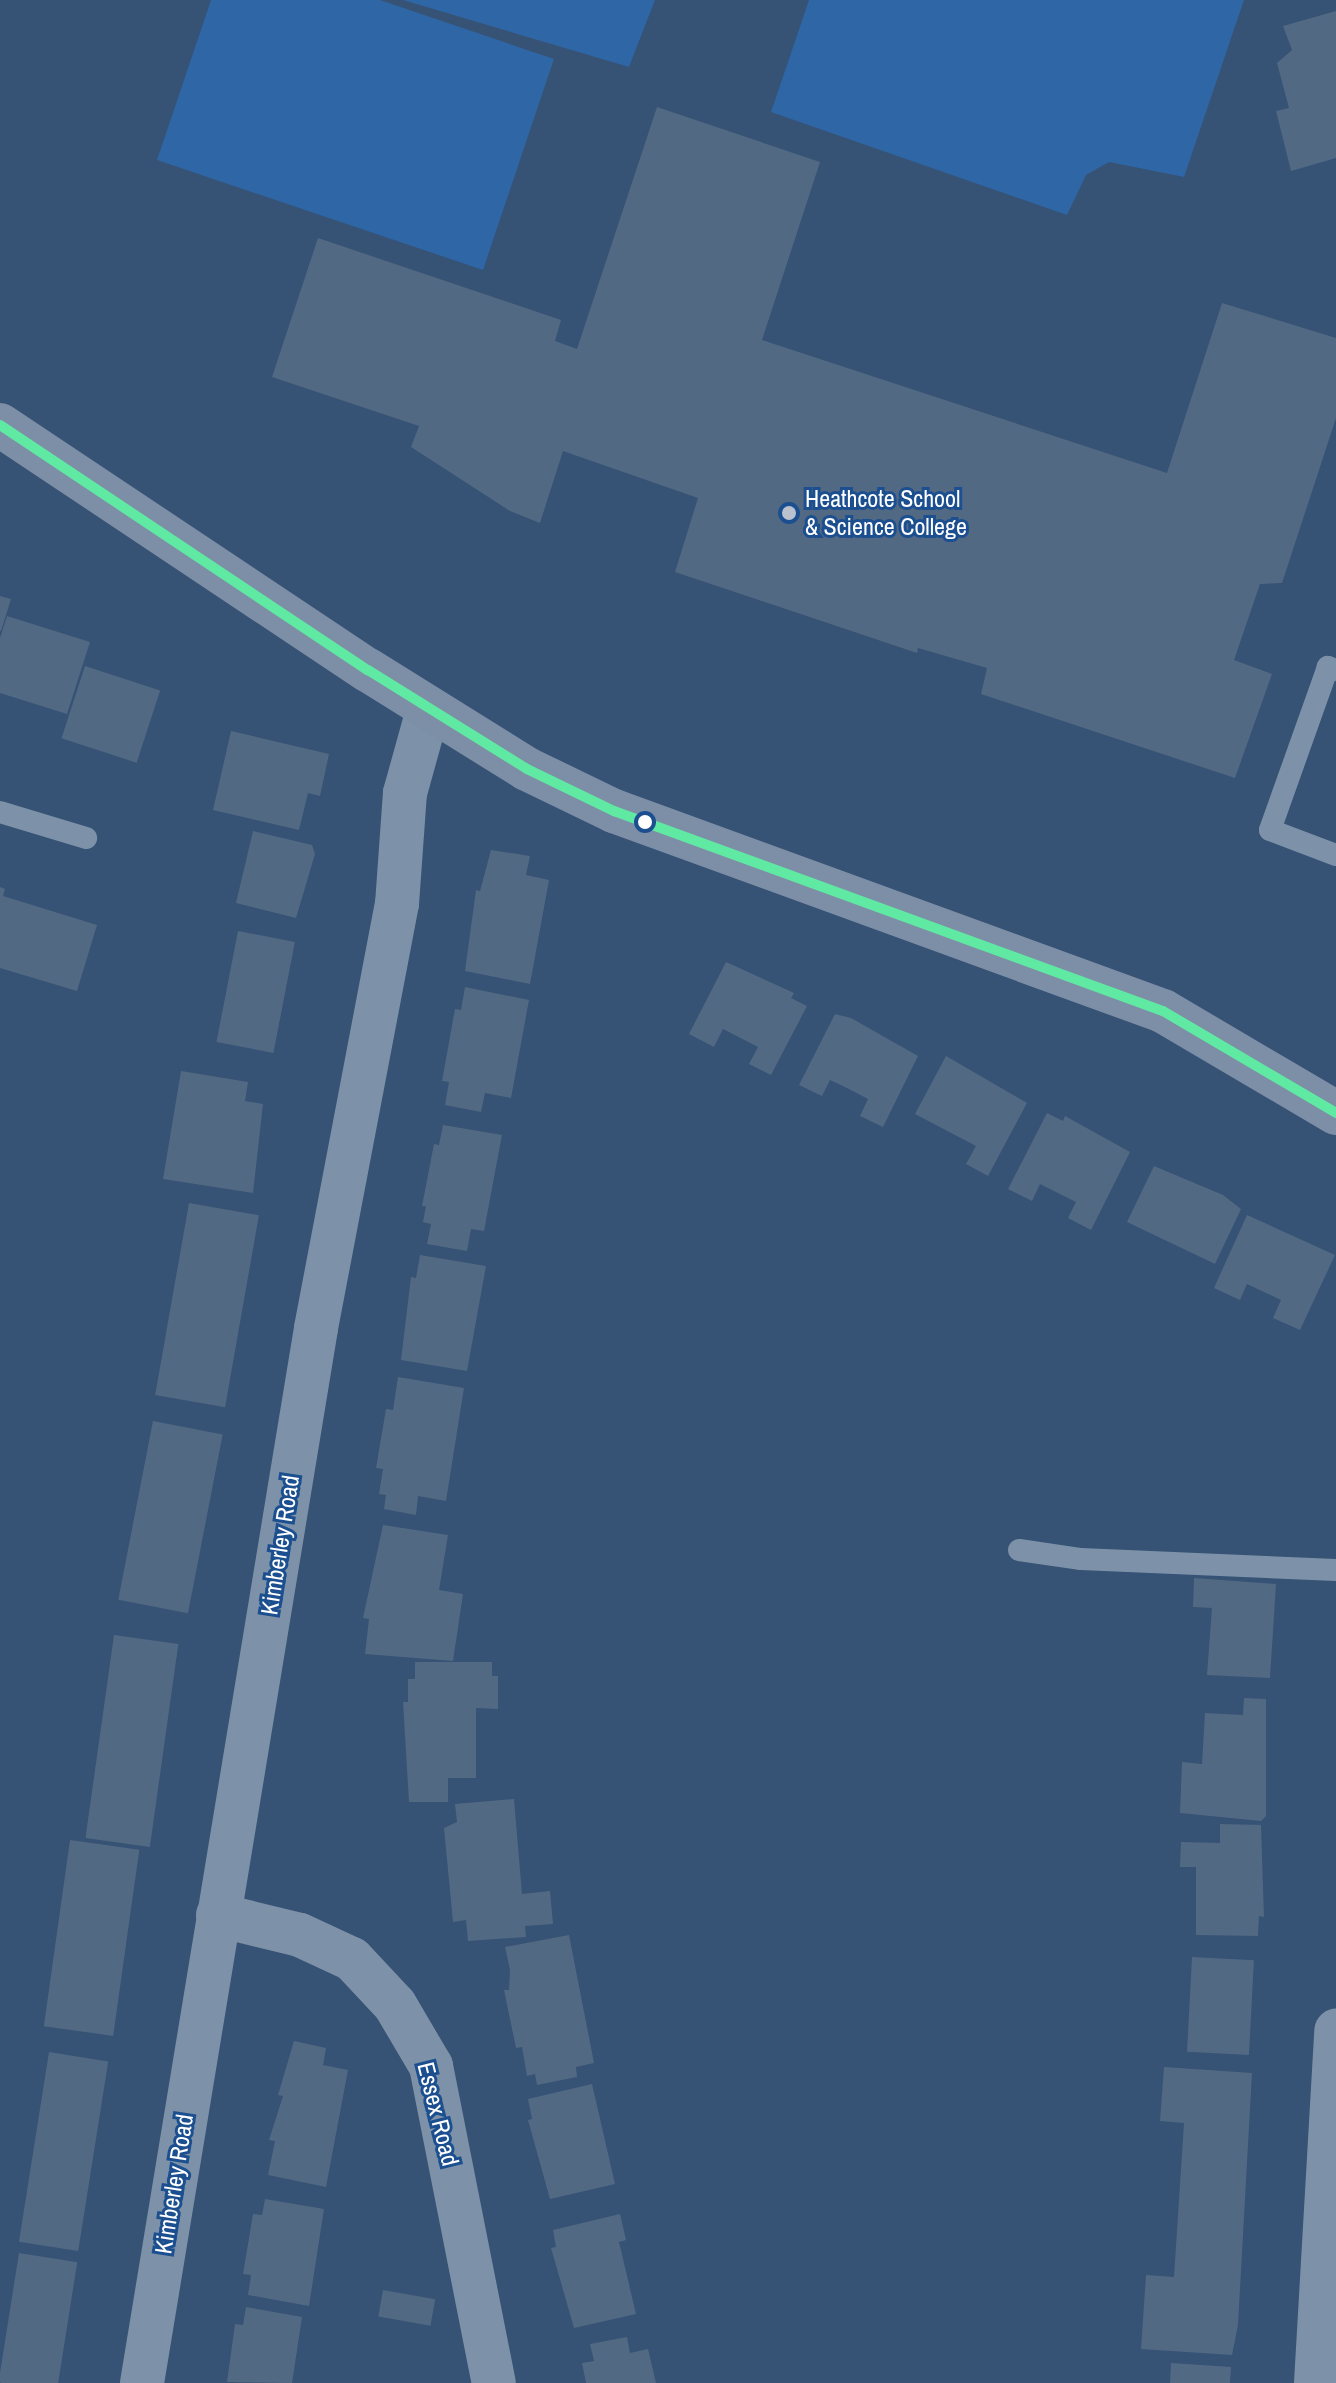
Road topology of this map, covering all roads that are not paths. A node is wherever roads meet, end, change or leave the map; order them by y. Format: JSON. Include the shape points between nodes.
{"nodes":[{"id":1,"x":0,"y":425,"type":"edge"},
{"id":2,"x":1336,"y":670,"type":"edge"},
{"id":3,"x":428,"y":710,"type":"junction"},
{"id":4,"x":0,"y":812,"type":"edge"},
{"id":5,"x":86,"y":838,"type":"dead end"},
{"id":6,"x":1336,"y":855,"type":"edge"},
{"id":7,"x":1336,"y":1113,"type":"edge"},
{"id":8,"x":1019,"y":1550,"type":"dead end"},
{"id":9,"x":1336,"y":1570,"type":"edge"},
{"id":10,"x":218,"y":1915,"type":"junction"},
{"id":11,"x":1336,"y":2031,"type":"edge"},
{"id":12,"x":142,"y":2383,"type":"edge"},
{"id":13,"x":494,"y":2383,"type":"edge"},
{"id":14,"x":1316,"y":2383,"type":"edge"}],
"edges":[{"from":1,"to":3,"type":"main road"},
{"from":2,"to":6,"type":"lane","via":[[1328,667],[1270,830]]},
{"from":3,"to":7,"type":"main road","via":[[527,769],[614,811],[1163,1011]]},
{"from":3,"to":10,"type":"street","name":"Kimberley Road","via":[[405,793],[397,904],[316,1328]]},
{"from":4,"to":5,"type":"lane"},
{"from":8,"to":9,"type":"lane","via":[[1081,1559]]},
{"from":10,"to":12,"type":"street","name":"Kimberley Road"},
{"from":10,"to":13,"type":"street","name":"Essex Road","via":[[300,1935],[352,1959],[395,2005],[431,2066]]},
{"from":11,"to":14,"type":"street"}]}
